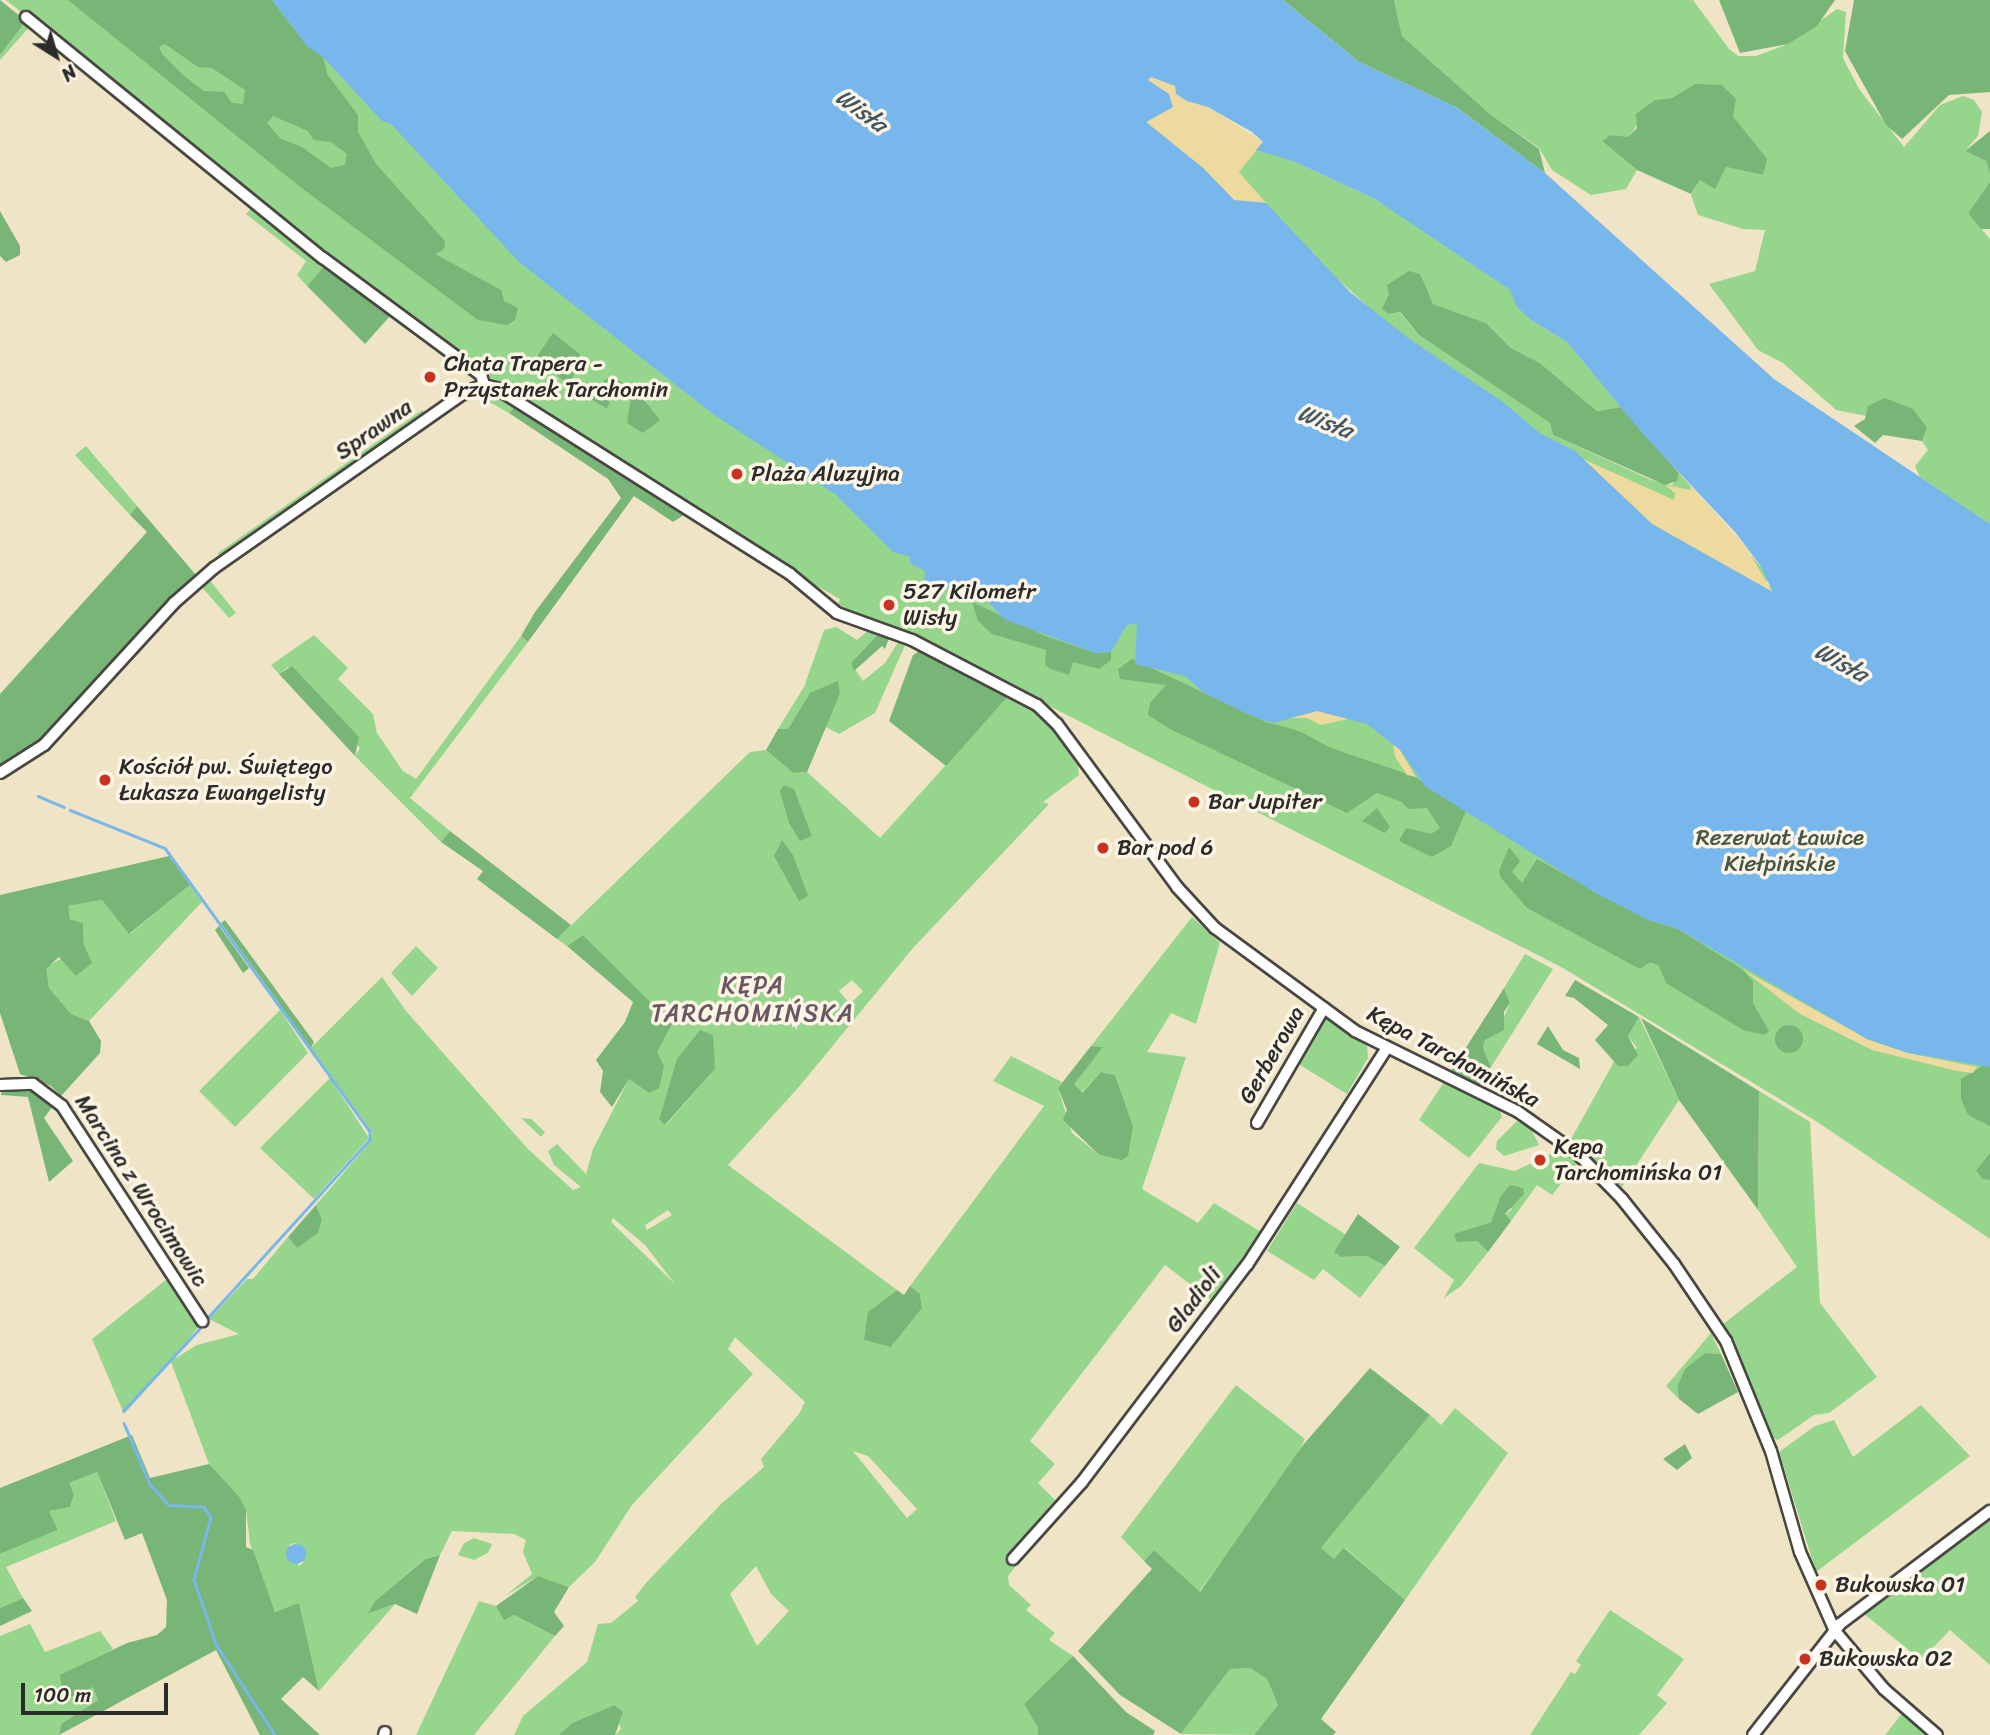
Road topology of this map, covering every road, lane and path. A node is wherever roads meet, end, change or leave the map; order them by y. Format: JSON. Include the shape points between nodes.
{"nodes":[{"id":1,"x":26,"y":17,"type":"dead end"},
{"id":2,"x":484,"y":385,"type":"junction"},
{"id":3,"x":0,"y":773,"type":"edge"},
{"id":4,"x":1324,"y":1008,"type":"junction"},
{"id":5,"x":1385,"y":1049,"type":"junction"},
{"id":6,"x":0,"y":1085,"type":"edge"},
{"id":7,"x":1257,"y":1123,"type":"dead end"},
{"id":8,"x":202,"y":1321,"type":"dead end"},
{"id":9,"x":1990,"y":1511,"type":"edge"},
{"id":10,"x":1013,"y":1559,"type":"dead end"},
{"id":11,"x":1835,"y":1630,"type":"junction"},
{"id":12,"x":1753,"y":1735,"type":"edge"},
{"id":13,"x":1937,"y":1735,"type":"edge"}],
"edges":[{"from":1,"to":2,"type":"street","via":[[331,265],[481,375]]},
{"from":2,"to":3,"type":"street","name":"Sprawna","via":[[464,393],[214,568],[174,603],[53,736]]},
{"from":2,"to":4,"type":"street","name":"Kępa Tarchomińska","via":[[506,394],[815,592],[837,613],[912,640],[1044,710],[1177,887],[1215,928]]},
{"from":4,"to":5,"type":"street","name":"Kępa Tarchomińska"},
{"from":4,"to":7,"type":"street","name":"Gerberowa"},
{"from":5,"to":10,"type":"street","name":"Gladioli","via":[[1247,1265],[1082,1482]]},
{"from":5,"to":11,"type":"street","name":"Kępa Tarchomińska","via":[[1517,1111],[1560,1139],[1622,1199],[1674,1264],[1726,1341],[1771,1451],[1800,1552]]},
{"from":6,"to":8,"type":"street","name":"Marcina z Wrocimowic","via":[[33,1084],[62,1106]]},
{"from":9,"to":11,"type":"street","via":[[1854,1610]]},
{"from":11,"to":12,"type":"street"},
{"from":11,"to":13,"type":"street","name":"Kępa Tarchomińska","via":[[1884,1689]]}]}
